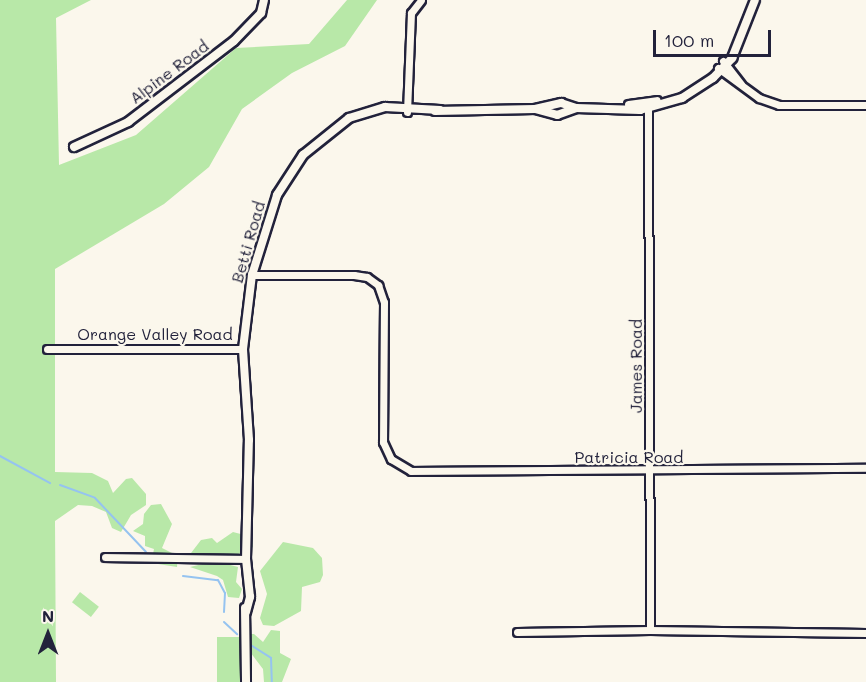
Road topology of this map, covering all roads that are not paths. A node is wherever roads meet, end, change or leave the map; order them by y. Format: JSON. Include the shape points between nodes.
{"nodes":[{"id":1,"x":264,"y":0,"type":"edge"},
{"id":2,"x":421,"y":0,"type":"edge"},
{"id":3,"x":755,"y":0,"type":"edge"},
{"id":4,"x":723,"y":66,"type":"junction"},
{"id":5,"x":866,"y":105,"type":"edge"},
{"id":6,"x":648,"y":106,"type":"junction"},
{"id":7,"x":407,"y":110,"type":"junction"},
{"id":8,"x":74,"y":147,"type":"dead end"},
{"id":9,"x":252,"y":275,"type":"junction"},
{"id":10,"x":47,"y":349,"type":"dead end"},
{"id":11,"x":243,"y":349,"type":"junction"},
{"id":12,"x":866,"y":468,"type":"edge"},
{"id":13,"x":650,"y":471,"type":"junction"},
{"id":14,"x":105,"y":557,"type":"dead end"},
{"id":15,"x":246,"y":562,"type":"junction"},
{"id":16,"x":650,"y":630,"type":"junction"},
{"id":17,"x":518,"y":632,"type":"dead end"},
{"id":18,"x":866,"y":633,"type":"edge"},
{"id":19,"x":246,"y":682,"type":"edge"}],
"edges":[{"from":1,"to":8,"type":"street","name":"Alpine Road","via":[[261,13],[234,41],[128,122]]},
{"from":2,"to":7,"type":"street","via":[[411,13]]},
{"from":3,"to":4,"type":"street","name":"Betti Road","via":[[741,41]]},
{"from":4,"to":5,"type":"street","via":[[759,98],[779,105]]},
{"from":4,"to":6,"type":"street","name":"Betti Road","via":[[678,94]]},
{"from":6,"to":7,"type":"street","name":"Betti Road","via":[[576,108],[561,103],[535,109]]},
{"from":6,"to":13,"type":"street","name":"James Road"},
{"from":7,"to":9,"type":"street","name":"Betti Road","via":[[366,113],[330,131],[289,174],[266,224]]},
{"from":9,"to":11,"type":"street","name":"Betti Road"},
{"from":9,"to":13,"type":"street","name":"Patricia Road","via":[[354,274],[378,285],[384,302],[383,442],[395,463],[411,471]]},
{"from":10,"to":11,"type":"street","name":"Orange Valley Road"},
{"from":11,"to":15,"type":"street","name":"Orange Valley Road"},
{"from":12,"to":13,"type":"street","name":"Patricia Road"},
{"from":13,"to":16,"type":"street","name":"James Road"},
{"from":14,"to":15,"type":"street"},
{"from":15,"to":19,"type":"street","name":"Orange Valley Road"},
{"from":16,"to":17,"type":"street"},
{"from":16,"to":18,"type":"street"}]}
